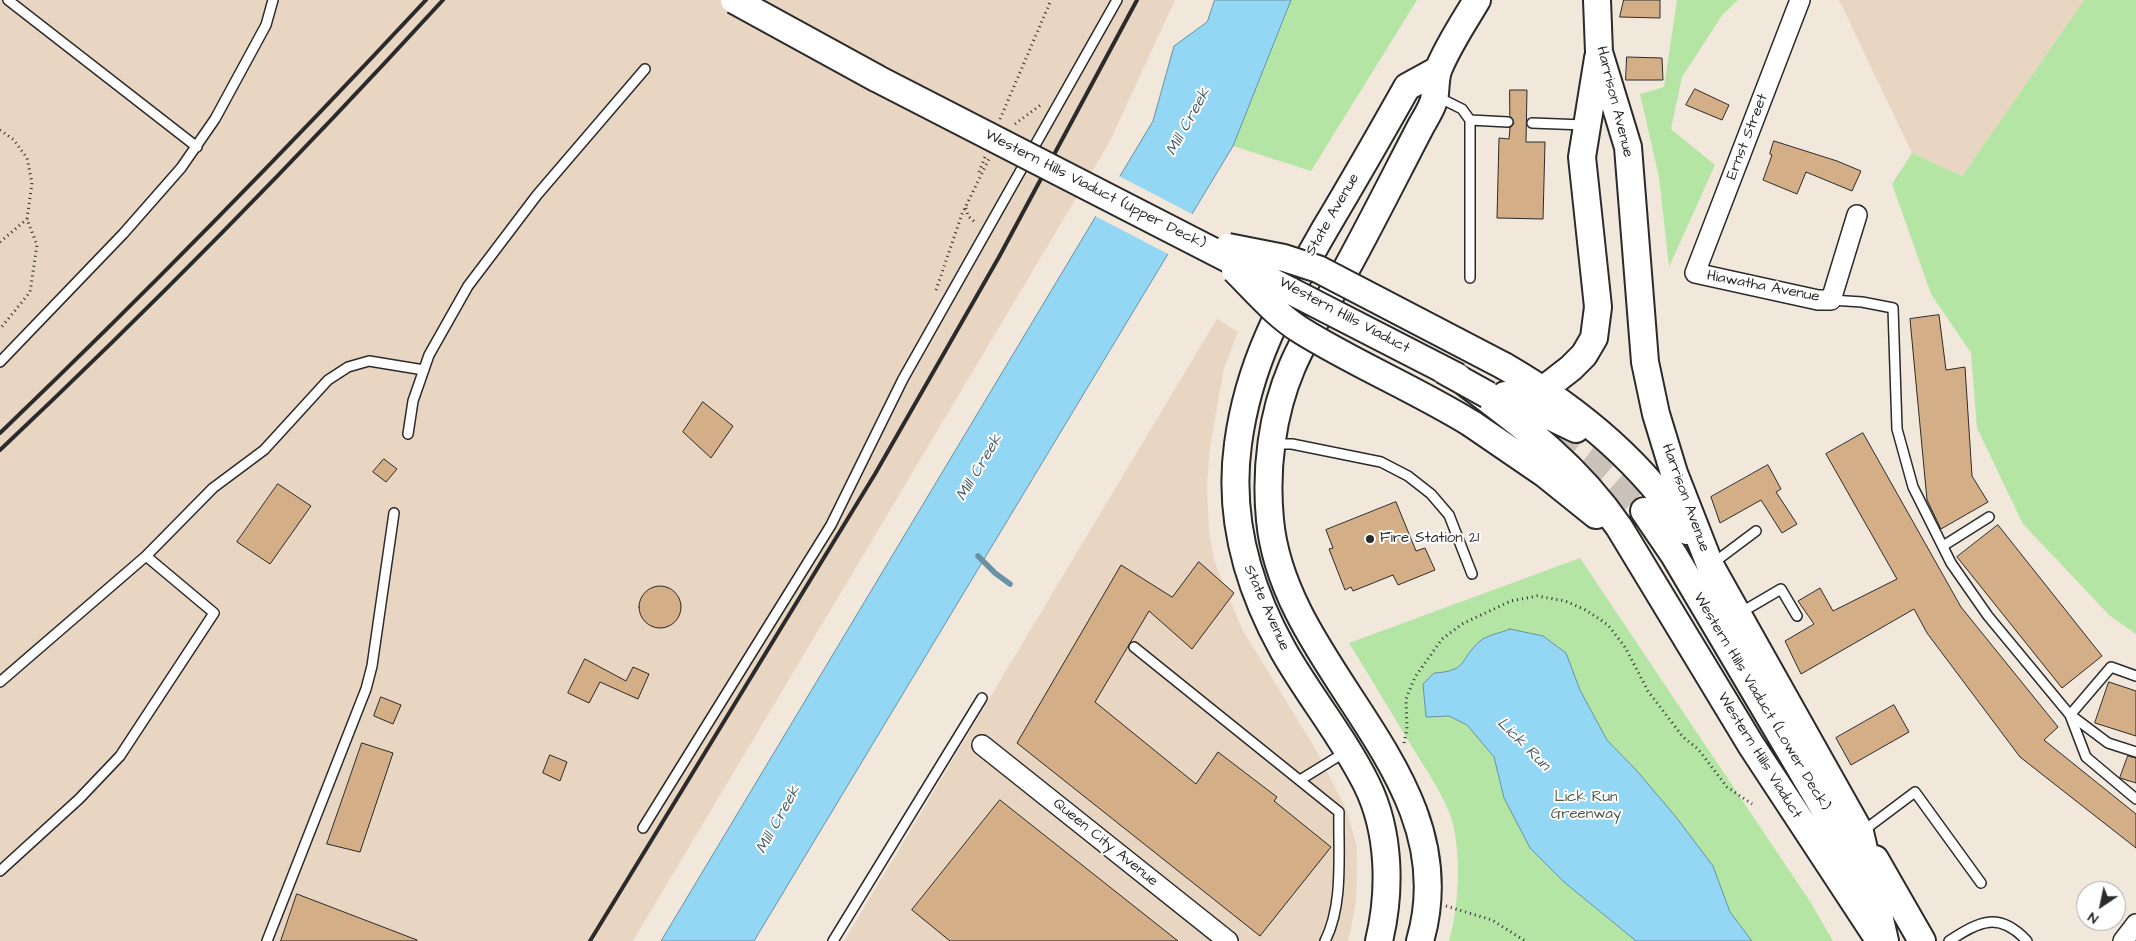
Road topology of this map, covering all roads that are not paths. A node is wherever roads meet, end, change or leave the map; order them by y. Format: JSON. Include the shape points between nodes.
{"nodes":[{"id":1,"x":8,"y":0,"type":"edge"},
{"id":2,"x":274,"y":0,"type":"edge"},
{"id":3,"x":734,"y":0,"type":"edge"},
{"id":4,"x":739,"y":0,"type":"edge"},
{"id":5,"x":1117,"y":0,"type":"edge"},
{"id":6,"x":1477,"y":0,"type":"edge"},
{"id":7,"x":1800,"y":0,"type":"edge"},
{"id":8,"x":1592,"y":7,"type":"edge"},
{"id":9,"x":1599,"y":52,"type":"junction"},
{"id":10,"x":645,"y":69,"type":"dead end"},
{"id":11,"x":1438,"y":70,"type":"junction"},
{"id":12,"x":1433,"y":102,"type":"junction"},
{"id":13,"x":1470,"y":120,"type":"junction"},
{"id":14,"x":1508,"y":122,"type":"dead end"},
{"id":15,"x":1532,"y":123,"type":"dead end"},
{"id":16,"x":1587,"y":125,"type":"junction"},
{"id":17,"x":197,"y":147,"type":"junction"},
{"id":18,"x":1857,"y":215,"type":"dead end"},
{"id":19,"x":1199,"y":238,"type":"junction"},
{"id":20,"x":1695,"y":274,"type":"joint"},
{"id":21,"x":1470,"y":278,"type":"dead end"},
{"id":22,"x":1831,"y":300,"type":"junction"},
{"id":23,"x":0,"y":362,"type":"edge"},
{"id":24,"x":424,"y":370,"type":"junction"},
{"id":25,"x":1458,"y":377,"type":"junction"},
{"id":26,"x":1544,"y":389,"type":"junction"},
{"id":27,"x":1500,"y":396,"type":"junction"},
{"id":28,"x":408,"y":434,"type":"dead end"},
{"id":29,"x":1272,"y":444,"type":"junction"},
{"id":30,"x":1628,"y":461,"type":"junction"},
{"id":31,"x":1644,"y":512,"type":"tunnel mouth"},
{"id":32,"x":394,"y":513,"type":"dead end"},
{"id":33,"x":1989,"y":517,"type":"dead end"},
{"id":34,"x":1616,"y":529,"type":"junction"},
{"id":35,"x":1756,"y":531,"type":"dead end"},
{"id":36,"x":1942,"y":546,"type":"junction"},
{"id":37,"x":146,"y":556,"type":"junction"},
{"id":38,"x":1710,"y":565,"type":"junction"},
{"id":39,"x":1644,"y":567,"type":"joint"},
{"id":40,"x":1472,"y":574,"type":"dead end"},
{"id":41,"x":1737,"y":614,"type":"junction"},
{"id":42,"x":1796,"y":616,"type":"dead end"},
{"id":43,"x":1134,"y":647,"type":"dead end"},
{"id":44,"x":2136,"y":676,"type":"edge"},
{"id":45,"x":0,"y":682,"type":"edge"},
{"id":46,"x":982,"y":698,"type":"dead end"},
{"id":47,"x":2070,"y":715,"type":"junction"},
{"id":48,"x":982,"y":745,"type":"dead end"},
{"id":49,"x":1347,"y":751,"type":"junction"},
{"id":50,"x":2136,"y":752,"type":"edge"},
{"id":51,"x":1300,"y":780,"type":"junction"},
{"id":52,"x":2136,"y":799,"type":"edge"},
{"id":53,"x":643,"y":828,"type":"dead end"},
{"id":54,"x":1860,"y":832,"type":"junction"},
{"id":55,"x":0,"y":870,"type":"edge"},
{"id":56,"x":1981,"y":883,"type":"dead end"},
{"id":57,"x":1874,"y":894,"type":"junction"},
{"id":58,"x":2136,"y":924,"type":"edge"},
{"id":59,"x":267,"y":941,"type":"edge"},
{"id":60,"x":833,"y":941,"type":"edge"},
{"id":61,"x":1228,"y":941,"type":"edge"},
{"id":62,"x":1325,"y":941,"type":"edge"},
{"id":63,"x":1379,"y":941,"type":"edge"},
{"id":64,"x":1420,"y":941,"type":"edge"},
{"id":65,"x":1879,"y":941,"type":"edge"},
{"id":66,"x":1885,"y":941,"type":"edge"},
{"id":67,"x":1922,"y":941,"type":"edge"},
{"id":68,"x":1949,"y":941,"type":"edge"},
{"id":69,"x":2027,"y":941,"type":"edge"},
{"id":70,"x":2123,"y":941,"type":"edge"}],
"edges":[{"from":1,"to":17,"type":"lane"},
{"from":2,"to":17,"type":"lane","via":[[266,25]]},
{"from":3,"to":25,"type":"main road","name":"Western Hills Viaduct (Upper Deck)","bridge":true,"via":[[878,79]]},
{"from":4,"to":19,"type":"main road","bridge":true,"via":[[875,75]]},
{"from":5,"to":53,"type":"lane","via":[[899,387],[831,524]]},
{"from":6,"to":11,"type":"main road","name":"State Avenue"},
{"from":7,"to":20,"type":"street","name":"Ernst Street"},
{"from":8,"to":9,"type":"main road","name":"Harrison Avenue"},
{"from":9,"to":16,"type":"main road"},
{"from":9,"to":38,"type":"main road","name":"Harrison Avenue","via":[[1628,147],[1645,362],[1656,414],[1674,473]]},
{"from":10,"to":24,"type":"lane","via":[[537,195],[468,286],[429,355]]},
{"from":11,"to":12,"type":"main road","name":"State Avenue"},
{"from":11,"to":49,"type":"main road","name":"State Avenue","via":[[1407,87],[1284,301],[1253,371],[1237,446],[1236,511],[1246,564],[1255,590],[1283,650]]},
{"from":12,"to":13,"type":"lane","via":[[1444,100],[1462,109]]},
{"from":12,"to":29,"type":"main road","name":"State Avenue","via":[[1292,366],[1283,390]]},
{"from":13,"to":14,"type":"lane"},
{"from":13,"to":21,"type":"lane"},
{"from":15,"to":16,"type":"lane"},
{"from":16,"to":26,"type":"main road","via":[[1582,157],[1598,307],[1594,338],[1572,368]]},
{"from":17,"to":23,"type":"lane","via":[[150,205]]},
{"from":18,"to":22,"type":"street"},
{"from":19,"to":26,"type":"main road","bridge":true,"via":[[1235,250],[1284,258],[1318,269]]},
{"from":19,"to":27,"type":"main road","name":"Western Hills Viaduct","bridge":true},
{"from":19,"to":34,"type":"main road","bridge":true,"via":[[1301,331],[1472,424],[1545,474]]},
{"from":20,"to":22,"type":"street","name":"Hiawatha Avenue"},
{"from":22,"to":36,"type":"lane","via":[[1892,308],[1897,429],[1913,488]]},
{"from":24,"to":28,"type":"lane","via":[[413,401]]},
{"from":24,"to":37,"type":"lane","via":[[369,361],[348,367],[328,380],[264,450],[213,488]]},
{"from":25,"to":27,"type":"main road","name":"Western Hills Viaduct (Upper Deck)","bridge":true},
{"from":25,"to":34,"type":"main road","name":"Western Hills Viaduct (Upper Deck)","bridge":true,"via":[[1523,425],[1573,470],[1600,499]]},
{"from":26,"to":27,"type":"main road"},
{"from":26,"to":30,"type":"main road","via":[[1590,424]]},
{"from":27,"to":30,"type":"main road","name":"Western Hills Viaduct (Upper Deck)","via":[[1549,415]]},
{"from":29,"to":40,"type":"lane","via":[[1292,444],[1381,462],[1408,476],[1431,494],[1449,515]]},
{"from":29,"to":64,"type":"main road","name":"State Avenue","via":[[1270,520],[1284,582],[1318,648],[1390,758],[1420,834],[1426,859],[1427,885]]},
{"from":30,"to":38,"type":"main road","via":[[1679,518]]},
{"from":31,"to":57,"type":"main road","name":"Western Hills Viaduct (Lower Deck)","via":[[1674,555]]},
{"from":32,"to":59,"type":"lane","via":[[366,689]]},
{"from":33,"to":36,"type":"lane"},
{"from":34,"to":39,"type":"main road","name":"Western Hills Viaduct (Upper Deck)"},
{"from":35,"to":38,"type":"lane"},
{"from":36,"to":47,"type":"lane","via":[[1988,616]]},
{"from":37,"to":45,"type":"lane"},
{"from":37,"to":55,"type":"lane","via":[[214,613],[120,756],[79,800]]},
{"from":38,"to":41,"type":"main road","name":"Harrison Avenue"},
{"from":39,"to":65,"type":"main road","name":"Western Hills Viaduct","via":[[1751,745]]},
{"from":41,"to":42,"type":"lane","via":[[1781,589]]},
{"from":41,"to":54,"type":"main road","name":"Harrison Avenue"},
{"from":43,"to":51,"type":"lane"},
{"from":44,"to":47,"type":"lane","via":[[2111,667]]},
{"from":46,"to":60,"type":"lane"},
{"from":47,"to":50,"type":"lane","via":[[2108,743]]},
{"from":47,"to":52,"type":"lane","via":[[2086,757]]},
{"from":48,"to":61,"type":"street","name":"Queen City Avenue"},
{"from":49,"to":51,"type":"lane"},
{"from":49,"to":63,"type":"main road","name":"State Avenue","via":[[1368,787],[1382,832],[1387,898]]},
{"from":51,"to":62,"type":"lane","via":[[1338,812],[1336,896]]},
{"from":54,"to":56,"type":"lane","via":[[1915,792]]},
{"from":54,"to":57,"type":"main road","name":"Harrison Avenue"},
{"from":54,"to":67,"type":"main road"},
{"from":57,"to":66,"type":"main road","name":"Harrison Avenue"},
{"from":58,"to":70,"type":"street"},
{"from":68,"to":69,"type":"lane","via":[[1987,921],[2003,923]]}]}
